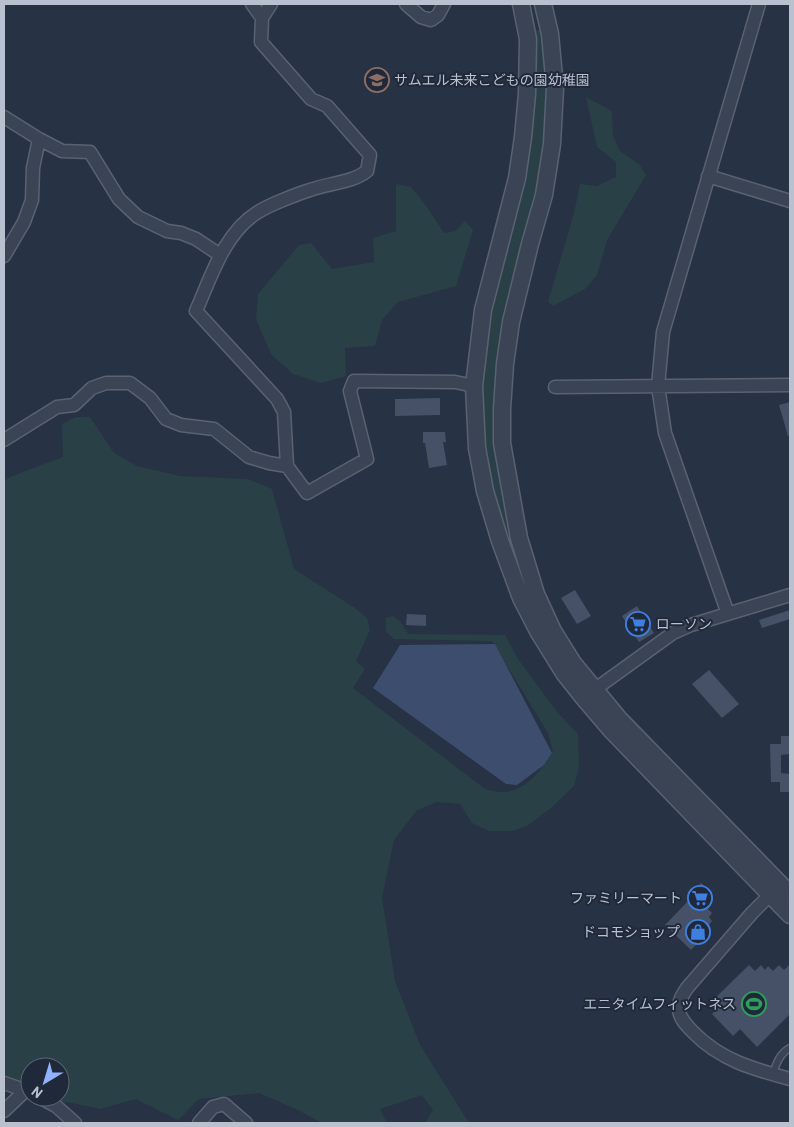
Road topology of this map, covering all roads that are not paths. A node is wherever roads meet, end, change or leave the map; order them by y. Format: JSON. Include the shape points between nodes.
{"nodes":[{"id":1,"x":252,"y":4,"type":"edge"},
{"id":2,"x":272,"y":4,"type":"edge"},
{"id":3,"x":406,"y":4,"type":"edge"},
{"id":4,"x":444,"y":4,"type":"edge"},
{"id":5,"x":521,"y":4,"type":"edge"},
{"id":6,"x":543,"y":4,"type":"edge"},
{"id":7,"x":759,"y":4,"type":"edge"},
{"id":8,"x":262,"y":18,"type":"junction"},
{"id":9,"x":4,"y":116,"type":"edge"},
{"id":10,"x":39,"y":139,"type":"junction"},
{"id":11,"x":708,"y":176,"type":"junction"},
{"id":12,"x":790,"y":201,"type":"edge"},
{"id":13,"x":4,"y":256,"type":"edge"},
{"id":14,"x":220,"y":256,"type":"junction"},
{"id":15,"x":474,"y":386,"type":"junction"},
{"id":16,"x":555,"y":386,"type":"dead end"},
{"id":17,"x":658,"y":386,"type":"junction"},
{"id":18,"x":790,"y":386,"type":"edge"},
{"id":19,"x":4,"y":440,"type":"edge"},
{"id":20,"x":287,"y":466,"type":"junction"},
{"id":21,"x":790,"y":595,"type":"edge"},
{"id":22,"x":728,"y":614,"type":"junction"},
{"id":23,"x":594,"y":690,"type":"junction"},
{"id":24,"x":783,"y":887,"type":"edge"},
{"id":25,"x":790,"y":915,"type":"edge"},
{"id":26,"x":790,"y":1048,"type":"edge"},
{"id":27,"x":773,"y":1074,"type":"junction"},
{"id":28,"x":790,"y":1078,"type":"edge"},
{"id":29,"x":4,"y":1083,"type":"edge"},
{"id":30,"x":20,"y":1088,"type":"edge"},
{"id":31,"x":20,"y":1098,"type":"edge"},
{"id":32,"x":57,"y":1107,"type":"edge"},
{"id":33,"x":4,"y":1111,"type":"edge"},
{"id":34,"x":75,"y":1123,"type":"edge"},
{"id":35,"x":199,"y":1123,"type":"edge"},
{"id":36,"x":246,"y":1123,"type":"edge"}],
"edges":[{"from":1,"to":8,"type":"street"},
{"from":2,"to":8,"type":"street"},
{"from":3,"to":4,"type":"street","via":[[421,17],[431,20]]},
{"from":5,"to":15,"type":"street","via":[[528,40],[523,137],[517,178],[483,310]]},
{"from":6,"to":23,"type":"street","via":[[550,34],[555,88],[552,144],[544,195],[511,322],[505,364],[502,443],[519,538],[536,594],[573,663]]},
{"from":7,"to":11,"type":"street"},
{"from":8,"to":14,"type":"street","via":[[261,42],[311,99],[327,106],[370,155],[368,171],[360,177],[310,190],[258,212],[240,227]]},
{"from":9,"to":10,"type":"street"},
{"from":10,"to":13,"type":"street","via":[[33,168],[32,200],[24,222]]},
{"from":10,"to":14,"type":"street","via":[[62,151],[90,152],[119,199],[138,217],[167,231],[196,239]]},
{"from":11,"to":12,"type":"street"},
{"from":11,"to":17,"type":"street","via":[[663,332]]},
{"from":14,"to":20,"type":"street","via":[[196,311],[277,400],[284,412]]},
{"from":15,"to":20,"type":"street","via":[[455,382],[354,381],[350,391],[367,459],[307,492]]},
{"from":15,"to":24,"type":"street","via":[[477,448],[485,491],[521,598],[538,632],[569,679],[612,731]]},
{"from":16,"to":17,"type":"street"},
{"from":17,"to":18,"type":"street"},
{"from":17,"to":22,"type":"street","via":[[665,433]]},
{"from":19,"to":20,"type":"street","via":[[57,406],[74,405],[92,388],[106,383],[130,383],[150,398],[166,419],[181,425],[214,429],[249,457]]},
{"from":21,"to":22,"type":"street"},
{"from":22,"to":23,"type":"street","via":[[673,633]]},
{"from":23,"to":24,"type":"street"},
{"from":24,"to":25,"type":"street"},
{"from":24,"to":27,"type":"street","via":[[687,988],[678,1010],[684,1023],[720,1055]]},
{"from":26,"to":27,"type":"lane","via":[[785,1050]]},
{"from":27,"to":28,"type":"street"},
{"from":29,"to":30,"type":"street"},
{"from":31,"to":33,"type":"street"},
{"from":32,"to":34,"type":"street"},
{"from":35,"to":36,"type":"street","via":[[213,1107],[224,1104]]}]}
